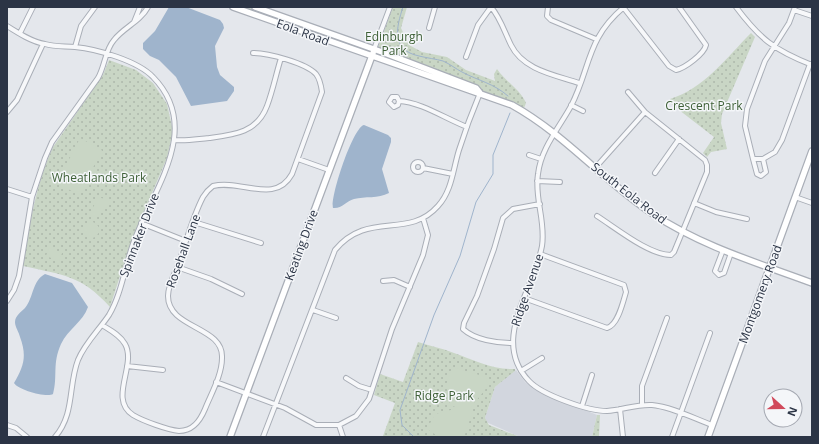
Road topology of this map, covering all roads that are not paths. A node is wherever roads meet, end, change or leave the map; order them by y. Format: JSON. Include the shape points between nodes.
{"nodes":[{"id":1,"x":32,"y":7,"type":"edge"},
{"id":2,"x":95,"y":7,"type":"edge"},
{"id":3,"x":140,"y":7,"type":"edge"},
{"id":4,"x":148,"y":7,"type":"edge"},
{"id":5,"x":234,"y":7,"type":"edge"},
{"id":6,"x":255,"y":7,"type":"edge"},
{"id":7,"x":390,"y":7,"type":"edge"},
{"id":8,"x":435,"y":7,"type":"edge"},
{"id":9,"x":491,"y":7,"type":"edge"},
{"id":10,"x":548,"y":7,"type":"edge"},
{"id":11,"x":624,"y":7,"type":"edge"},
{"id":12,"x":679,"y":7,"type":"edge"},
{"id":13,"x":736,"y":7,"type":"edge"},
{"id":14,"x":795,"y":8,"type":"edge"},
{"id":15,"x":812,"y":16,"type":"edge"},
{"id":16,"x":134,"y":22,"type":"junction"},
{"id":17,"x":7,"y":26,"type":"edge"},
{"id":18,"x":429,"y":28,"type":"dead end"},
{"id":19,"x":20,"y":33,"type":"junction"},
{"id":20,"x":596,"y":39,"type":"junction"},
{"id":21,"x":43,"y":44,"type":"junction"},
{"id":22,"x":75,"y":46,"type":"junction"},
{"id":23,"x":774,"y":47,"type":"junction"},
{"id":24,"x":253,"y":53,"type":"dead end"},
{"id":25,"x":373,"y":53,"type":"junction"},
{"id":26,"x":107,"y":55,"type":"junction"},
{"id":27,"x":466,"y":57,"type":"dead end"},
{"id":28,"x":281,"y":58,"type":"junction"},
{"id":29,"x":811,"y":65,"type":"edge"},
{"id":30,"x":579,"y":83,"type":"junction"},
{"id":31,"x":628,"y":92,"type":"dead end"},
{"id":32,"x":480,"y":93,"type":"junction"},
{"id":33,"x":399,"y":101,"type":"dead end"},
{"id":34,"x":571,"y":105,"type":"junction"},
{"id":35,"x":583,"y":111,"type":"dead end"},
{"id":36,"x":7,"y":112,"type":"edge"},
{"id":37,"x":645,"y":112,"type":"junction"},
{"id":38,"x":467,"y":127,"type":"junction"},
{"id":39,"x":555,"y":133,"type":"junction"},
{"id":40,"x":679,"y":139,"type":"junction"},
{"id":41,"x":175,"y":140,"type":"junction"},
{"id":42,"x":812,"y":151,"type":"edge"},
{"id":43,"x":529,"y":155,"type":"dead end"},
{"id":44,"x":298,"y":158,"type":"junction"},
{"id":45,"x":541,"y":159,"type":"junction"},
{"id":46,"x":753,"y":159,"type":"junction"},
{"id":47,"x":763,"y":159,"type":"junction"},
{"id":48,"x":596,"y":167,"type":"junction"},
{"id":49,"x":423,"y":168,"type":"dead end"},
{"id":50,"x":329,"y":170,"type":"junction"},
{"id":51,"x":655,"y":173,"type":"dead end"},
{"id":52,"x":453,"y":174,"type":"junction"},
{"id":53,"x":537,"y":181,"type":"junction"},
{"id":54,"x":560,"y":182,"type":"dead end"},
{"id":55,"x":7,"y":189,"type":"edge"},
{"id":56,"x":32,"y":197,"type":"junction"},
{"id":57,"x":795,"y":197,"type":"junction"},
{"id":58,"x":694,"y":203,"type":"junction"},
{"id":59,"x":812,"y":203,"type":"edge"},
{"id":60,"x":540,"y":204,"type":"junction"},
{"id":61,"x":597,"y":216,"type":"dead end"},
{"id":62,"x":423,"y":218,"type":"junction"},
{"id":63,"x":747,"y":219,"type":"dead end"},
{"id":64,"x":194,"y":222,"type":"junction"},
{"id":65,"x":141,"y":223,"type":"junction"},
{"id":66,"x":682,"y":232,"type":"junction"},
{"id":67,"x":186,"y":241,"type":"junction"},
{"id":68,"x":261,"y":244,"type":"dead end"},
{"id":69,"x":723,"y":250,"type":"junction"},
{"id":70,"x":731,"y":253,"type":"junction"},
{"id":71,"x":540,"y":254,"type":"junction"},
{"id":72,"x":177,"y":267,"type":"junction"},
{"id":73,"x":770,"y":267,"type":"junction"},
{"id":74,"x":383,"y":281,"type":"dead end"},
{"id":75,"x":812,"y":283,"type":"edge"},
{"id":76,"x":410,"y":286,"type":"junction"},
{"id":77,"x":242,"y":294,"type":"dead end"},
{"id":78,"x":524,"y":298,"type":"junction"},
{"id":79,"x":7,"y":301,"type":"edge"},
{"id":80,"x":313,"y":310,"type":"junction"},
{"id":81,"x":336,"y":318,"type":"dead end"},
{"id":82,"x":667,"y":318,"type":"dead end"},
{"id":83,"x":102,"y":324,"type":"junction"},
{"id":84,"x":710,"y":333,"type":"dead end"},
{"id":85,"x":512,"y":343,"type":"junction"},
{"id":86,"x":542,"y":358,"type":"dead end"},
{"id":87,"x":128,"y":366,"type":"junction"},
{"id":88,"x":163,"y":370,"type":"dead end"},
{"id":89,"x":521,"y":371,"type":"junction"},
{"id":90,"x":592,"y":375,"type":"dead end"},
{"id":91,"x":346,"y":378,"type":"dead end"},
{"id":92,"x":216,"y":382,"type":"junction"},
{"id":93,"x":372,"y":390,"type":"junction"},
{"id":94,"x":246,"y":393,"type":"junction"},
{"id":95,"x":275,"y":404,"type":"junction"},
{"id":96,"x":642,"y":405,"type":"junction"},
{"id":97,"x":582,"y":406,"type":"junction"},
{"id":98,"x":620,"y":409,"type":"junction"},
{"id":99,"x":681,"y":413,"type":"junction"},
{"id":100,"x":7,"y":425,"type":"edge"},
{"id":101,"x":712,"y":425,"type":"junction"},
{"id":102,"x":339,"y":426,"type":"junction"},
{"id":103,"x":58,"y":436,"type":"edge"},
{"id":104,"x":27,"y":437,"type":"edge"},
{"id":105,"x":230,"y":437,"type":"edge"},
{"id":106,"x":263,"y":437,"type":"edge"},
{"id":107,"x":343,"y":437,"type":"edge"},
{"id":108,"x":623,"y":437,"type":"edge"},
{"id":109,"x":672,"y":437,"type":"edge"},
{"id":110,"x":708,"y":437,"type":"edge"}],
"edges":[{"from":1,"to":19,"type":"street"},
{"from":2,"to":22,"type":"street","via":[[81,26]]},
{"from":3,"to":16,"type":"street"},
{"from":4,"to":16,"type":"street"},
{"from":5,"to":25,"type":"street","name":"Eola Road"},
{"from":6,"to":25,"type":"street","name":"Eola Road"},
{"from":7,"to":25,"type":"street"},
{"from":8,"to":18,"type":"street"},
{"from":9,"to":27,"type":"street","via":[[478,25]]},
{"from":9,"to":30,"type":"street","via":[[519,58],[530,65]]},
{"from":10,"to":20,"type":"street","via":[[546,16],[551,20]]},
{"from":11,"to":12,"type":"street","via":[[670,66],[676,70],[704,51],[706,45]]},
{"from":11,"to":20,"type":"street","name":"Ridge Avenue","via":[[607,23]]},
{"from":13,"to":23,"type":"street","via":[[756,32]]},
{"from":14,"to":15,"type":"street"},
{"from":14,"to":23,"type":"street"},
{"from":16,"to":26,"type":"street","via":[[114,39]]},
{"from":17,"to":19,"type":"street"},
{"from":19,"to":21,"type":"street"},
{"from":20,"to":30,"type":"street","name":"Ridge Avenue"},
{"from":21,"to":22,"type":"street","name":"Spinnaker Drive"},
{"from":21,"to":36,"type":"street","via":[[17,100]]},
{"from":22,"to":26,"type":"street","name":"Spinnaker Drive"},
{"from":23,"to":29,"type":"street"},
{"from":23,"to":46,"type":"street","via":[[765,61],[746,114],[746,132]]},
{"from":24,"to":28,"type":"street","name":"Rosehall Lane","via":[[265,53]]},
{"from":25,"to":32,"type":"street","name":"South Eola Road","via":[[474,93]]},
{"from":25,"to":50,"type":"street","name":"Keating Drive"},
{"from":26,"to":41,"type":"street","name":"Spinnaker Drive","via":[[144,69],[160,84],[172,106]]},
{"from":26,"to":56,"type":"street","via":[[98,78],[52,142]]},
{"from":28,"to":41,"type":"street","via":[[267,106],[263,114],[247,130],[225,137]]},
{"from":28,"to":44,"type":"street","name":"Rosehall Lane","via":[[311,69],[321,85],[320,99]]},
{"from":29,"to":47,"type":"street","via":[[782,140],[775,152]]},
{"from":30,"to":34,"type":"street","name":"Ridge Avenue"},
{"from":31,"to":37,"type":"street"},
{"from":32,"to":38,"type":"street"},
{"from":32,"to":39,"type":"street","name":"South Eola Road","via":[[512,105]]},
{"from":33,"to":38,"type":"street","via":[[417,104]]},
{"from":34,"to":35,"type":"street"},
{"from":34,"to":39,"type":"street","name":"Ridge Avenue"},
{"from":37,"to":40,"type":"street"},
{"from":37,"to":48,"type":"street"},
{"from":38,"to":52,"type":"street"},
{"from":39,"to":45,"type":"street","name":"Ridge Avenue"},
{"from":39,"to":48,"type":"street","name":"South Eola Road"},
{"from":40,"to":51,"type":"street"},
{"from":40,"to":58,"type":"street","via":[[705,160],[707,165],[707,172]]},
{"from":41,"to":65,"type":"street","name":"Spinnaker Drive","via":[[170,160]]},
{"from":42,"to":57,"type":"street","name":"Montgomery Road"},
{"from":43,"to":45,"type":"street"},
{"from":44,"to":50,"type":"street"},
{"from":44,"to":64,"type":"street","name":"Rosehall Lane","via":[[289,180],[276,189],[227,184],[213,186],[203,197]]},
{"from":45,"to":53,"type":"street","name":"Ridge Avenue"},
{"from":46,"to":47,"type":"street"},
{"from":46,"to":47,"type":"street","via":[[757,174],[761,176],[766,172]]},
{"from":48,"to":66,"type":"street","name":"South Eola Road","via":[[644,207]]},
{"from":49,"to":52,"type":"street"},
{"from":50,"to":94,"type":"street","name":"Keating Drive"},
{"from":52,"to":62,"type":"street","via":[[442,202]]},
{"from":53,"to":54,"type":"street"},
{"from":53,"to":60,"type":"street","name":"Ridge Avenue"},
{"from":55,"to":56,"type":"street"},
{"from":56,"to":79,"type":"street","via":[[19,276]]},
{"from":57,"to":59,"type":"street"},
{"from":57,"to":73,"type":"street","name":"Montgomery Road"},
{"from":58,"to":63,"type":"street","via":[[716,212]]},
{"from":58,"to":66,"type":"street"},
{"from":60,"to":71,"type":"street","name":"Ridge Avenue","via":[[543,232]]},
{"from":60,"to":85,"type":"street","via":[[513,210],[503,218],[464,323],[463,329],[467,333],[496,343]]},
{"from":61,"to":66,"type":"street","via":[[647,248],[665,255],[674,252]]},
{"from":62,"to":76,"type":"street","via":[[427,240]]},
{"from":62,"to":80,"type":"street","via":[[408,223],[370,227],[346,238],[332,256]]},
{"from":64,"to":67,"type":"street","name":"Rosehall Lane"},
{"from":64,"to":68,"type":"street"},
{"from":65,"to":67,"type":"street"},
{"from":65,"to":83,"type":"street","name":"Spinnaker Drive","via":[[116,298]]},
{"from":66,"to":69,"type":"street","name":"South Eola Road"},
{"from":67,"to":72,"type":"street","name":"Rosehall Lane"},
{"from":69,"to":70,"type":"street","name":"South Eola Road"},
{"from":69,"to":70,"type":"street","via":[[715,271],[719,275],[724,272]]},
{"from":70,"to":73,"type":"street","name":"South Eola Road"},
{"from":71,"to":78,"type":"street","name":"Ridge Avenue"},
{"from":71,"to":78,"type":"street","via":[[624,285],[626,292],[615,322],[608,328]]},
{"from":72,"to":77,"type":"street"},
{"from":72,"to":92,"type":"street","name":"Rosehall Lane","via":[[169,289],[169,304],[175,314],[218,344],[222,360]]},
{"from":73,"to":75,"type":"street","name":"South Eola Road"},
{"from":73,"to":101,"type":"street","name":"Montgomery Road"},
{"from":74,"to":76,"type":"street","via":[[394,280]]},
{"from":76,"to":93,"type":"street","via":[[392,329]]},
{"from":78,"to":85,"type":"street","name":"Ridge Avenue","via":[[514,327]]},
{"from":80,"to":81,"type":"street"},
{"from":80,"to":95,"type":"street"},
{"from":82,"to":96,"type":"street","via":[[642,386]]},
{"from":83,"to":87,"type":"street","name":"Rosehall Lane","via":[[122,339],[128,356]]},
{"from":83,"to":103,"type":"street","name":"Spinnaker Drive","via":[[78,360],[69,412]]},
{"from":84,"to":99,"type":"street"},
{"from":85,"to":89,"type":"street","name":"Ridge Avenue","via":[[515,359]]},
{"from":86,"to":89,"type":"street"},
{"from":87,"to":88,"type":"street"},
{"from":87,"to":92,"type":"street","name":"Rosehall Lane","via":[[123,393],[126,408],[134,415],[173,430],[187,430],[199,421]]},
{"from":89,"to":97,"type":"street","name":"Ridge Avenue","via":[[531,383],[542,390]]},
{"from":90,"to":97,"type":"street"},
{"from":91,"to":93,"type":"street"},
{"from":92,"to":94,"type":"street"},
{"from":93,"to":102,"type":"street","via":[[362,410],[353,419]]},
{"from":94,"to":95,"type":"street"},
{"from":94,"to":105,"type":"street","name":"Keating Drive"},
{"from":95,"to":102,"type":"street","via":[[316,425]]},
{"from":95,"to":106,"type":"street"},
{"from":96,"to":98,"type":"street","name":"Ridge Avenue"},
{"from":96,"to":99,"type":"street","name":"Ridge Avenue","via":[[659,406]]},
{"from":97,"to":98,"type":"street","name":"Ridge Avenue","via":[[602,410]]},
{"from":98,"to":108,"type":"street"},
{"from":99,"to":101,"type":"street","name":"Ridge Avenue"},
{"from":99,"to":109,"type":"street"},
{"from":100,"to":104,"type":"street"},
{"from":101,"to":110,"type":"street","name":"Montgomery Road"},
{"from":102,"to":107,"type":"street"}]}
